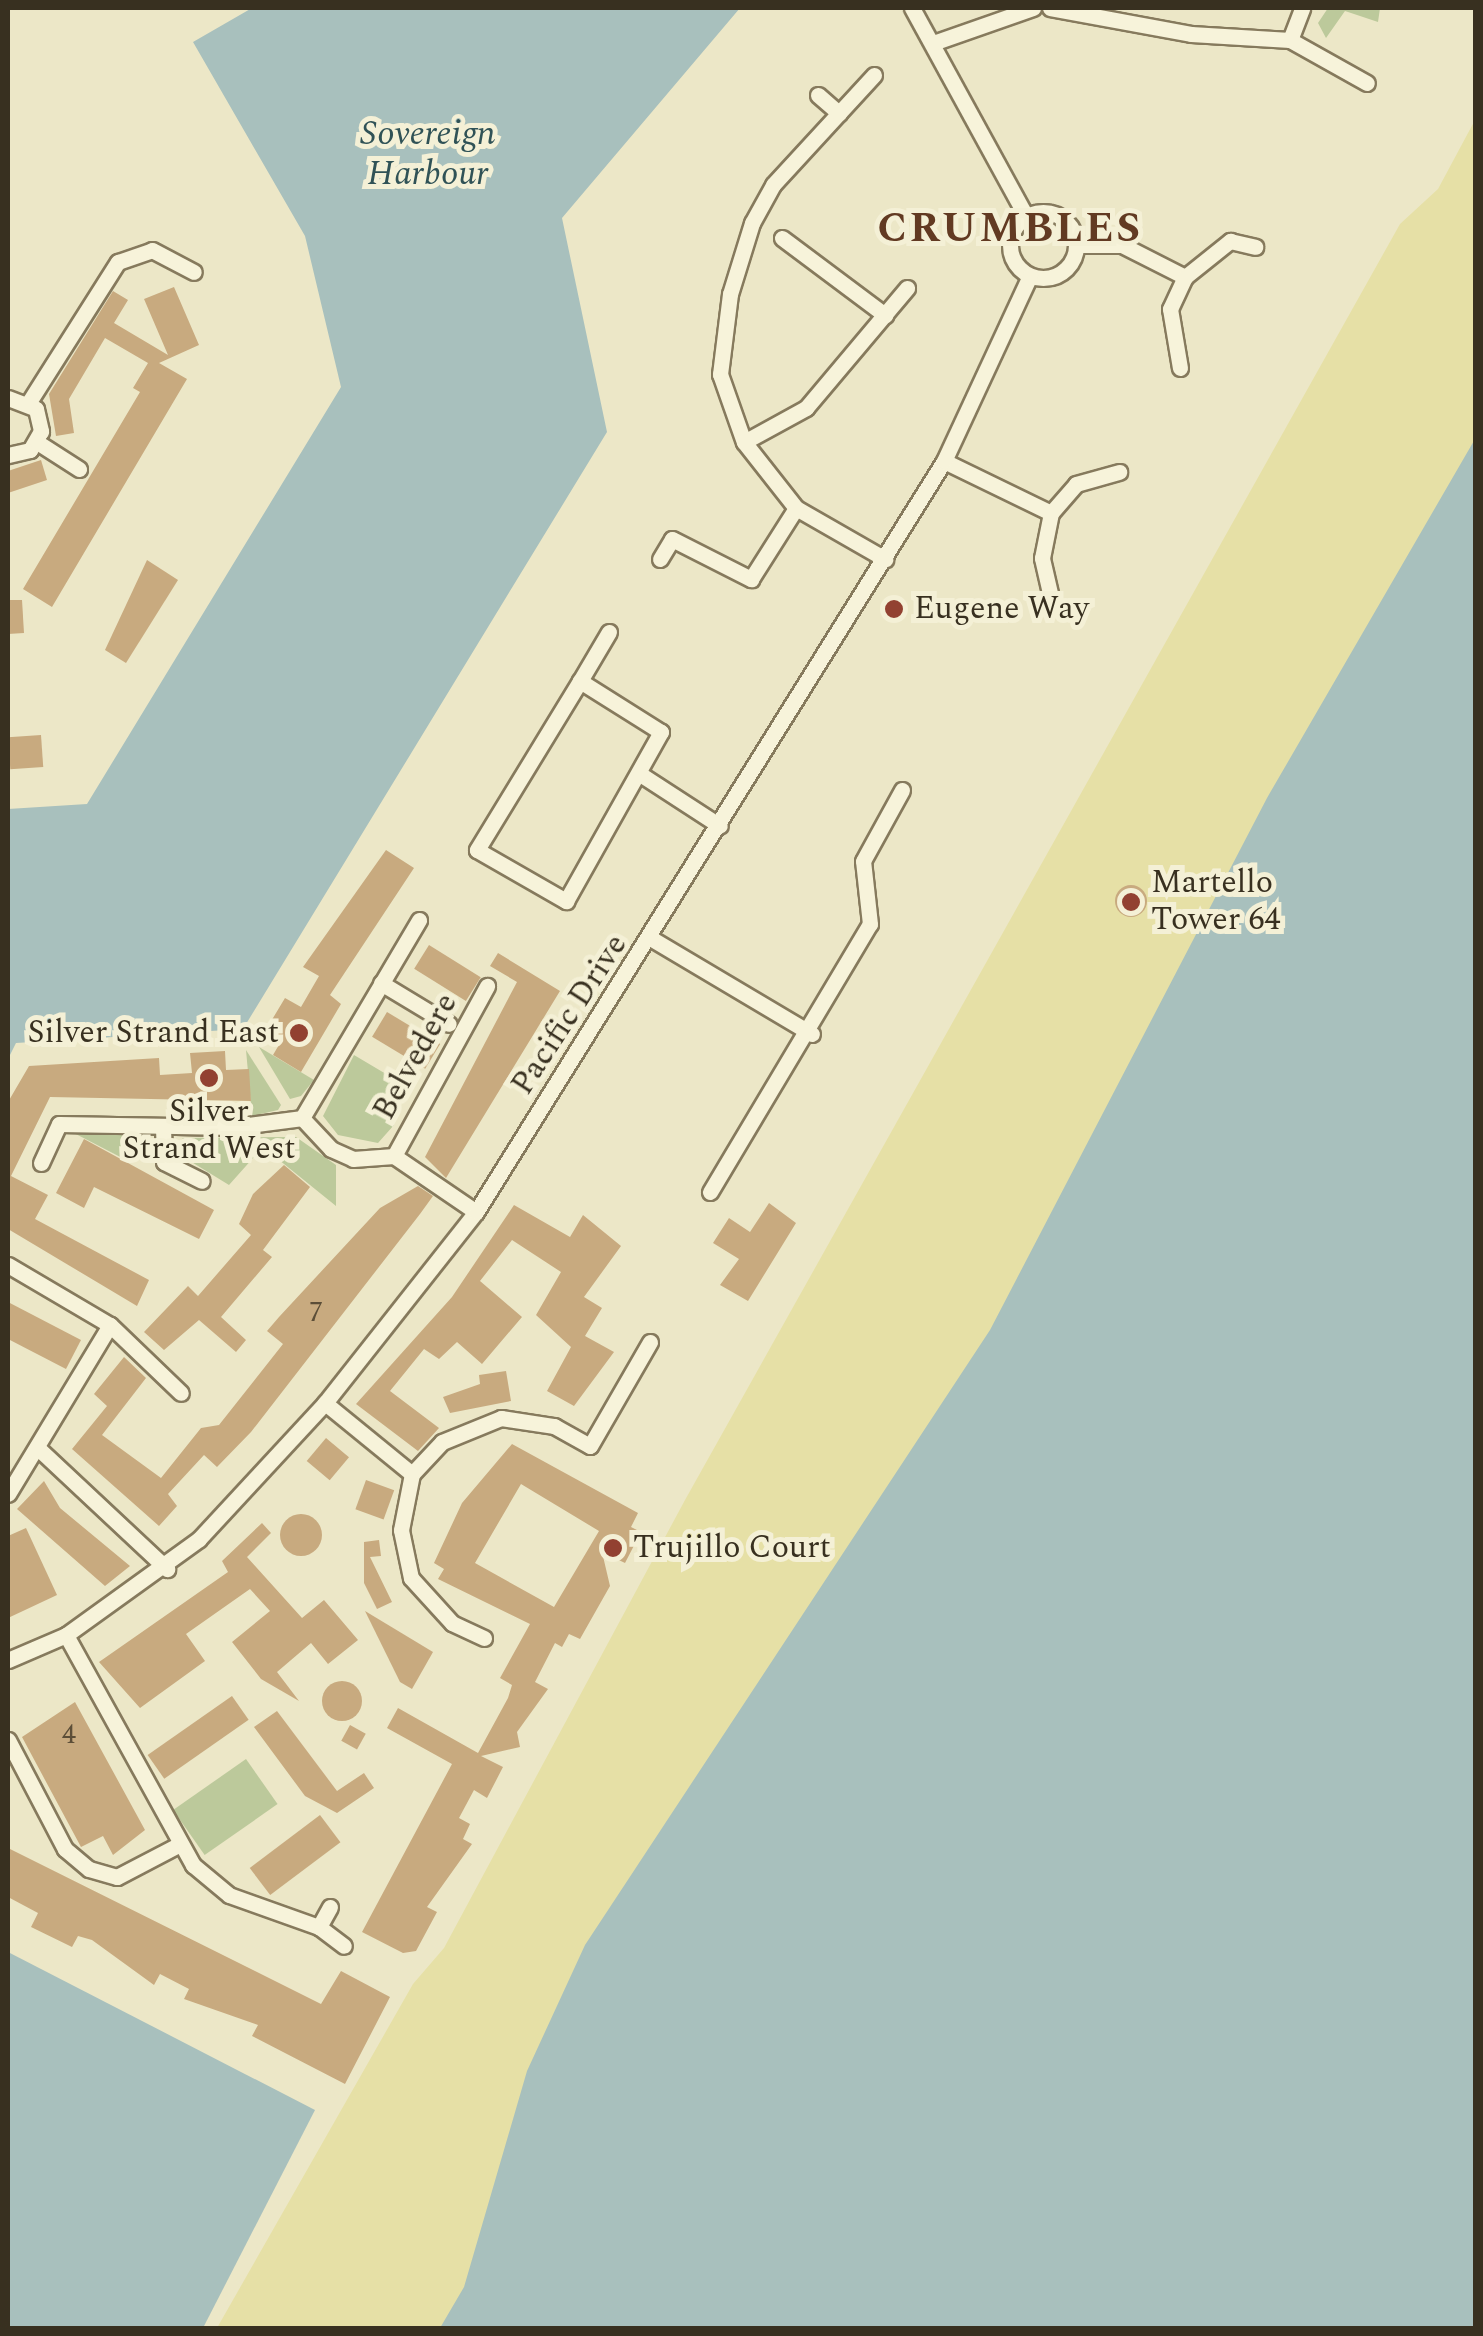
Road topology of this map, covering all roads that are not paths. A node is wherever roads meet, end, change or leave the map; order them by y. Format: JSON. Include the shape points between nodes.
{"nodes":[{"id":1,"x":912,"y":8,"type":"edge"},
{"id":2,"x":1033,"y":8,"type":"edge"},
{"id":3,"x":1050,"y":8,"type":"edge"},
{"id":4,"x":1302,"y":8,"type":"edge"},
{"id":5,"x":1290,"y":40,"type":"junction"},
{"id":6,"x":933,"y":44,"type":"junction"},
{"id":7,"x":874,"y":75,"type":"dead end"},
{"id":8,"x":1367,"y":83,"type":"dead end"},
{"id":9,"x":818,"y":95,"type":"dead end"},
{"id":10,"x":839,"y":113,"type":"junction"},
{"id":11,"x":1026,"y":216,"type":"junction"},
{"id":12,"x":782,"y":238,"type":"dead end"},
{"id":13,"x":1076,"y":245,"type":"junction"},
{"id":14,"x":1255,"y":247,"type":"dead end"},
{"id":15,"x":194,"y":272,"type":"dead end"},
{"id":16,"x":1030,"y":276,"type":"junction"},
{"id":17,"x":1185,"y":277,"type":"junction"},
{"id":18,"x":908,"y":288,"type":"dead end"},
{"id":19,"x":884,"y":315,"type":"junction"},
{"id":20,"x":1180,"y":368,"type":"dead end"},
{"id":21,"x":8,"y":398,"type":"edge"},
{"id":22,"x":29,"y":402,"type":"junction"},
{"id":23,"x":37,"y":442,"type":"junction"},
{"id":24,"x":744,"y":442,"type":"junction"},
{"id":25,"x":8,"y":456,"type":"edge"},
{"id":26,"x":944,"y":461,"type":"junction"},
{"id":27,"x":79,"y":469,"type":"dead end"},
{"id":28,"x":1119,"y":472,"type":"dead end"},
{"id":29,"x":796,"y":508,"type":"junction"},
{"id":30,"x":1051,"y":513,"type":"junction"},
{"id":31,"x":660,"y":559,"type":"dead end"},
{"id":32,"x":884,"y":559,"type":"junction"},
{"id":33,"x":1050,"y":593,"type":"dead end"},
{"id":34,"x":608,"y":632,"type":"dead end"},
{"id":35,"x":580,"y":681,"type":"junction"},
{"id":36,"x":640,"y":774,"type":"junction"},
{"id":37,"x":902,"y":790,"type":"dead end"},
{"id":38,"x":720,"y":826,"type":"junction"},
{"id":39,"x":418,"y":920,"type":"dead end"},
{"id":40,"x":652,"y":938,"type":"junction"},
{"id":41,"x":381,"y":983,"type":"junction"},
{"id":42,"x":487,"y":986,"type":"dead end"},
{"id":43,"x":449,"y":1024,"type":"dead end"},
{"id":44,"x":812,"y":1034,"type":"junction"},
{"id":45,"x":302,"y":1118,"type":"junction"},
{"id":46,"x":163,"y":1128,"type":"junction"},
{"id":47,"x":394,"y":1156,"type":"junction"},
{"id":48,"x":40,"y":1163,"type":"dead end"},
{"id":49,"x":202,"y":1181,"type":"dead end"},
{"id":50,"x":710,"y":1192,"type":"dead end"},
{"id":51,"x":476,"y":1212,"type":"junction"},
{"id":52,"x":8,"y":1265,"type":"edge"},
{"id":53,"x":110,"y":1326,"type":"junction"},
{"id":54,"x":650,"y":1342,"type":"dead end"},
{"id":55,"x":181,"y":1393,"type":"dead end"},
{"id":56,"x":325,"y":1403,"type":"junction"},
{"id":57,"x":42,"y":1451,"type":"junction"},
{"id":58,"x":412,"y":1474,"type":"junction"},
{"id":59,"x":8,"y":1494,"type":"edge"},
{"id":60,"x":167,"y":1568,"type":"junction"},
{"id":61,"x":66,"y":1635,"type":"junction"},
{"id":62,"x":484,"y":1638,"type":"dead end"},
{"id":63,"x":8,"y":1660,"type":"edge"},
{"id":64,"x":8,"y":1740,"type":"edge"},
{"id":65,"x":180,"y":1844,"type":"junction"},
{"id":66,"x":330,"y":1907,"type":"dead end"},
{"id":67,"x":320,"y":1927,"type":"junction"},
{"id":68,"x":344,"y":1946,"type":"dead end"}],
"edges":[{"from":1,"to":6,"type":"street"},
{"from":2,"to":6,"type":"street"},
{"from":3,"to":5,"type":"street","via":[[1191,34]]},
{"from":4,"to":5,"type":"street"},
{"from":5,"to":8,"type":"street"},
{"from":6,"to":11,"type":"street"},
{"from":7,"to":10,"type":"street"},
{"from":9,"to":10,"type":"street"},
{"from":10,"to":24,"type":"street","via":[[773,185],[739,258],[720,374]]},
{"from":11,"to":13,"type":"street","via":[[1059,216]]},
{"from":11,"to":16,"type":"street","via":[[1009,248]]},
{"from":12,"to":19,"type":"street"},
{"from":13,"to":16,"type":"street","via":[[1058,275]]},
{"from":13,"to":17,"type":"street","via":[[1122,245]]},
{"from":14,"to":17,"type":"street","via":[[1230,242]]},
{"from":15,"to":22,"type":"street","via":[[152,250],[118,262]]},
{"from":16,"to":26,"type":"street","name":"Pacific Drive"},
{"from":17,"to":20,"type":"street","via":[[1170,308]]},
{"from":18,"to":19,"type":"street"},
{"from":19,"to":24,"type":"street","via":[[806,408]]},
{"from":21,"to":22,"type":"street"},
{"from":22,"to":23,"type":"street","via":[[41,421]]},
{"from":23,"to":25,"type":"street"},
{"from":23,"to":27,"type":"street"},
{"from":24,"to":29,"type":"street"},
{"from":26,"to":30,"type":"street"},
{"from":26,"to":32,"type":"street","name":"Pacific Drive"},
{"from":28,"to":30,"type":"street","via":[[1076,484]]},
{"from":29,"to":31,"type":"street","via":[[752,579],[672,539]]},
{"from":29,"to":32,"type":"street"},
{"from":30,"to":33,"type":"street","via":[[1042,558]]},
{"from":32,"to":38,"type":"street","name":"Pacific Drive"},
{"from":34,"to":35,"type":"street"},
{"from":35,"to":36,"type":"street","via":[[661,732]]},
{"from":35,"to":36,"type":"street","via":[[477,850],[566,900]]},
{"from":36,"to":38,"type":"street"},
{"from":37,"to":44,"type":"street","via":[[863,861],[870,924]]},
{"from":38,"to":40,"type":"street","name":"Pacific Drive"},
{"from":39,"to":41,"type":"street"},
{"from":40,"to":44,"type":"street"},
{"from":40,"to":51,"type":"street","name":"Pacific Drive"},
{"from":41,"to":43,"type":"street"},
{"from":41,"to":45,"type":"street"},
{"from":42,"to":47,"type":"street","name":"Belvedere"},
{"from":44,"to":50,"type":"street"},
{"from":45,"to":46,"type":"street"},
{"from":45,"to":47,"type":"street","via":[[352,1159]]},
{"from":46,"to":48,"type":"street","via":[[59,1124]]},
{"from":46,"to":49,"type":"street","via":[[164,1162]]},
{"from":47,"to":51,"type":"street"},
{"from":51,"to":56,"type":"street","name":"Pacific Drive"},
{"from":52,"to":53,"type":"street"},
{"from":53,"to":55,"type":"street"},
{"from":53,"to":57,"type":"street"},
{"from":54,"to":58,"type":"street","via":[[590,1446],[554,1426],[500,1418],[442,1442]]},
{"from":56,"to":58,"type":"street"},
{"from":56,"to":60,"type":"street","name":"Pacific Drive"},
{"from":57,"to":59,"type":"street"},
{"from":57,"to":60,"type":"street"},
{"from":58,"to":62,"type":"street","via":[[402,1530],[411,1578],[440,1612]]},
{"from":60,"to":61,"type":"street","name":"Pacific Drive"},
{"from":61,"to":63,"type":"street","name":"Pacific Drive"},
{"from":61,"to":65,"type":"street"},
{"from":64,"to":65,"type":"street","via":[[65,1849],[89,1869],[117,1877]]},
{"from":65,"to":67,"type":"street","via":[[229,1895]]},
{"from":66,"to":67,"type":"street"},
{"from":67,"to":68,"type":"street"}]}
